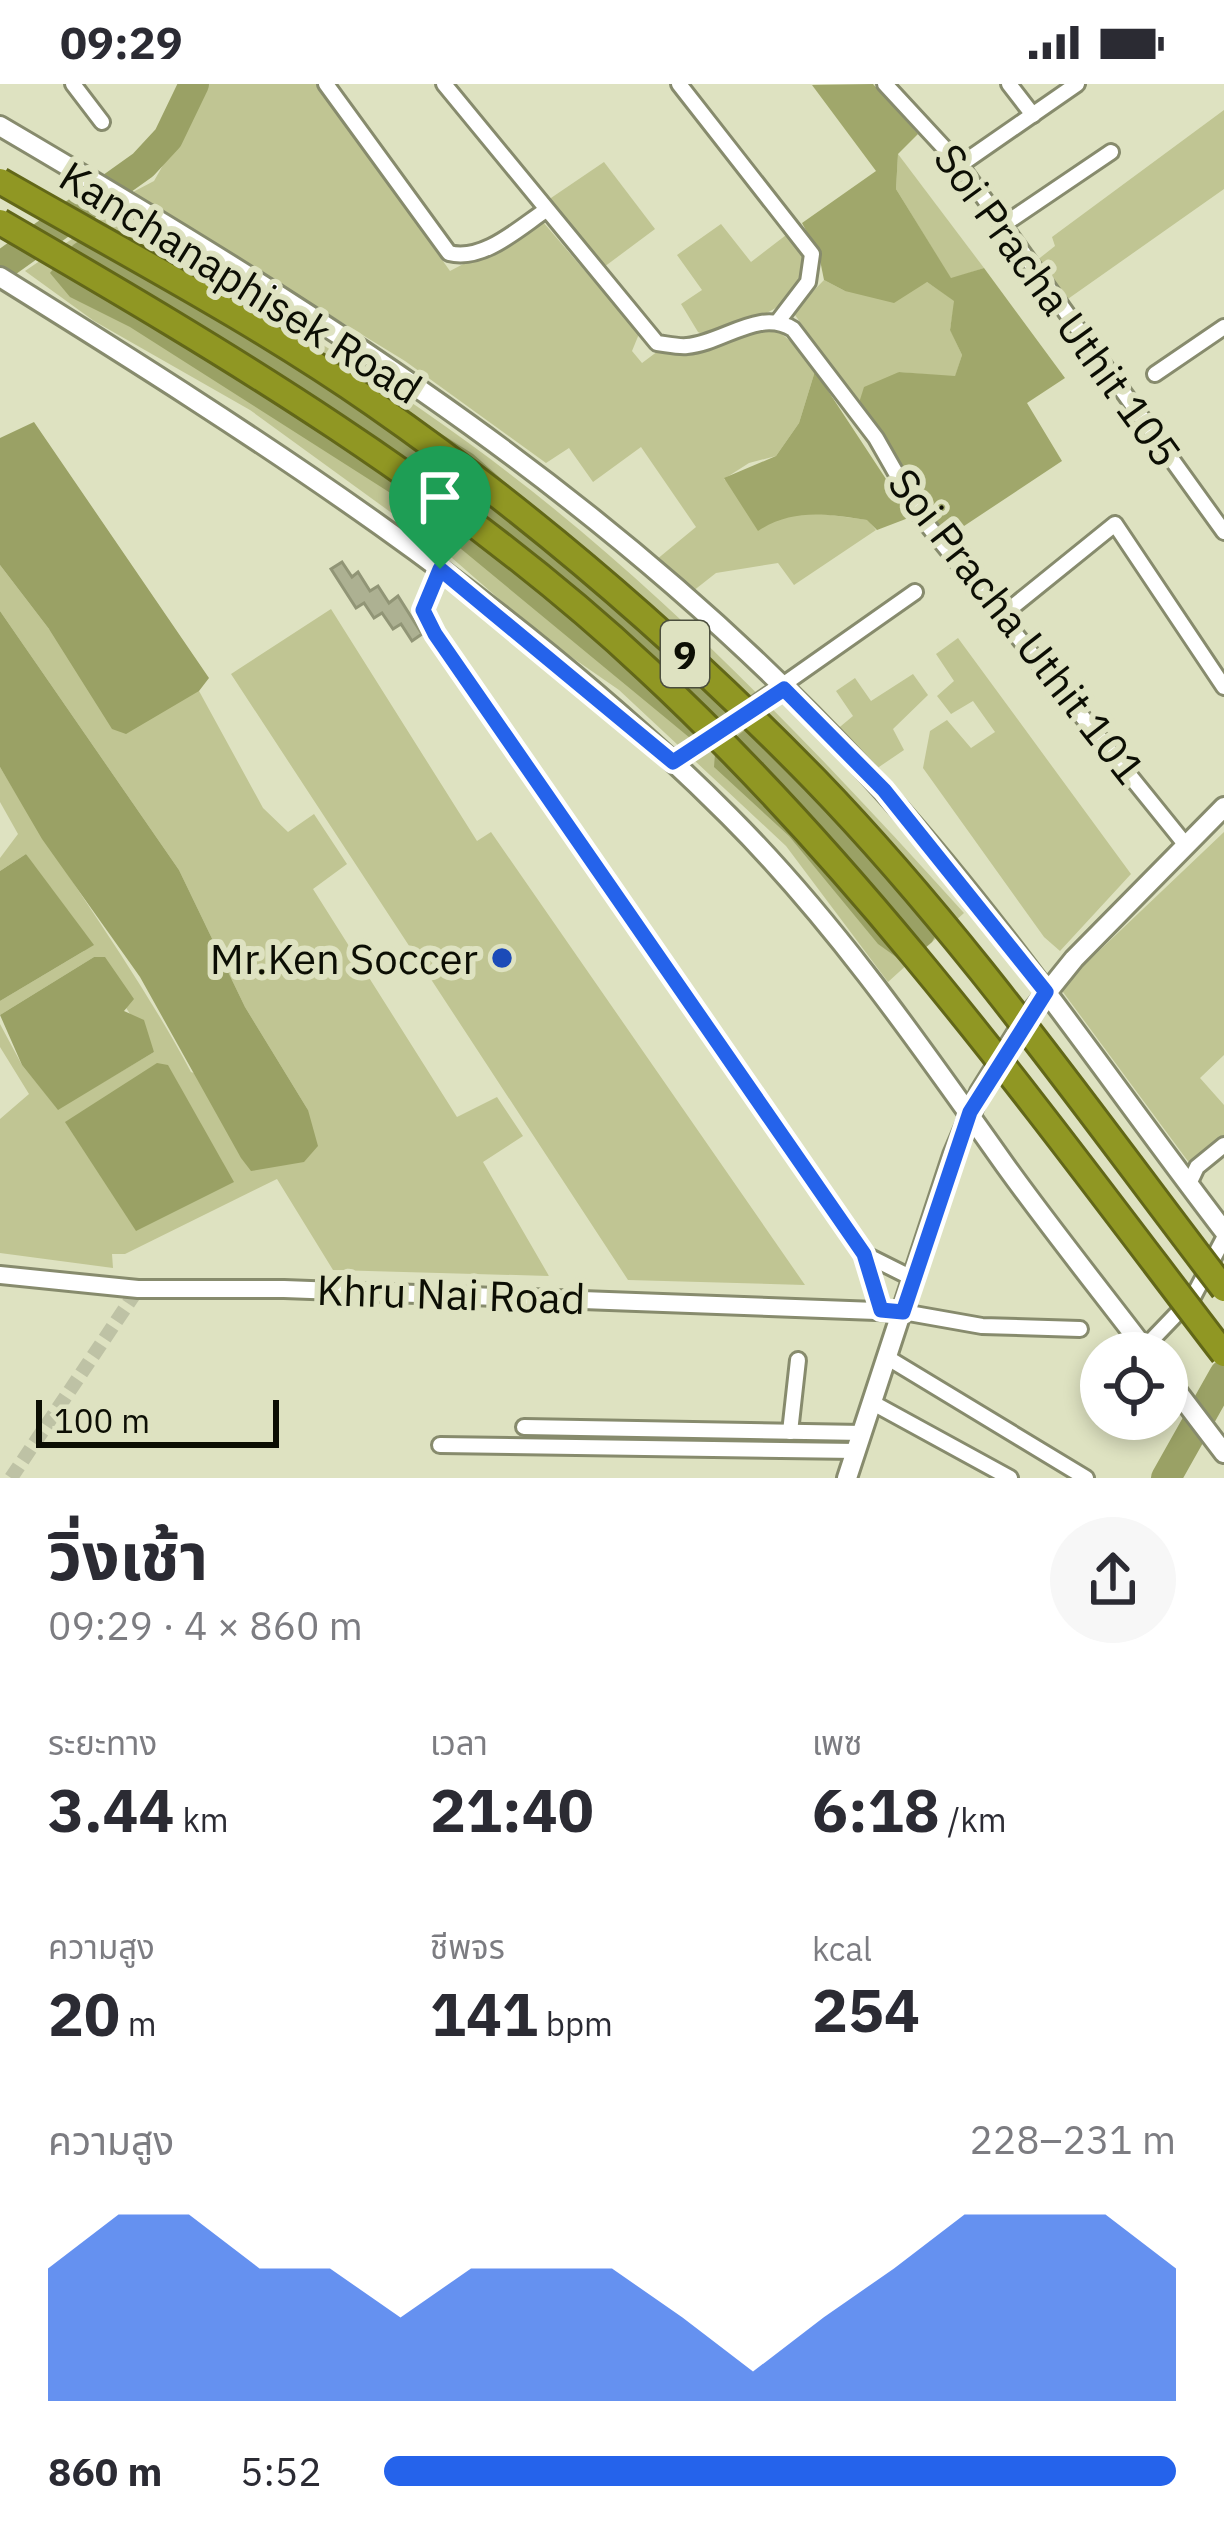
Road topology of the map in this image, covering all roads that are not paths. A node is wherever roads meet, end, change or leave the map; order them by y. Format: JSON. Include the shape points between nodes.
{"nodes":[{"id":1,"x":73,"y":84,"type":"edge"},
{"id":2,"x":326,"y":84,"type":"edge"},
{"id":3,"x":444,"y":84,"type":"edge"},
{"id":4,"x":679,"y":84,"type":"edge"},
{"id":5,"x":885,"y":84,"type":"edge"},
{"id":6,"x":1009,"y":84,"type":"edge"},
{"id":7,"x":1077,"y":84,"type":"edge"},
{"id":8,"x":1033,"y":115,"type":"junction"},
{"id":9,"x":102,"y":122,"type":"dead end"},
{"id":10,"x":0,"y":126,"type":"edge"},
{"id":11,"x":1112,"y":152,"type":"dead end"},
{"id":12,"x":960,"y":165,"type":"junction"},
{"id":13,"x":0,"y":181,"type":"edge"},
{"id":14,"x":547,"y":210,"type":"junction"},
{"id":15,"x":0,"y":222,"type":"edge"},
{"id":16,"x":1003,"y":225,"type":"junction"},
{"id":17,"x":3,"y":279,"type":"edge"},
{"id":18,"x":779,"y":320,"type":"junction"},
{"id":19,"x":1224,"y":327,"type":"edge"},
{"id":20,"x":1155,"y":374,"type":"dead end"},
{"id":21,"x":1224,"y":532,"type":"edge"},
{"id":22,"x":440,"y":569,"type":"junction"},
{"id":23,"x":915,"y":592,"type":"dead end"},
{"id":24,"x":1000,"y":616,"type":"junction"},
{"id":25,"x":1224,"y":687,"type":"edge"},
{"id":26,"x":784,"y":689,"type":"junction"},
{"id":27,"x":673,"y":762,"type":"junction"},
{"id":28,"x":1224,"y":807,"type":"edge"},
{"id":29,"x":1185,"y":844,"type":"junction"},
{"id":30,"x":1046,"y":992,"type":"junction"},
{"id":31,"x":970,"y":1112,"type":"junction"},
{"id":32,"x":1224,"y":1145,"type":"edge"},
{"id":33,"x":1188,"y":1186,"type":"junction"},
{"id":34,"x":1224,"y":1234,"type":"edge"},
{"id":35,"x":864,"y":1254,"type":"junction"},
{"id":36,"x":0,"y":1275,"type":"edge"},
{"id":37,"x":914,"y":1279,"type":"junction"},
{"id":38,"x":1224,"y":1289,"type":"edge"},
{"id":39,"x":881,"y":1310,"type":"junction"},
{"id":40,"x":903,"y":1312,"type":"junction"},
{"id":41,"x":1080,"y":1329,"type":"dead end"},
{"id":42,"x":1133,"y":1332,"type":"edge"},
{"id":43,"x":1162,"y":1332,"type":"edge"},
{"id":44,"x":1224,"y":1354,"type":"edge"},
{"id":45,"x":888,"y":1358,"type":"junction"},
{"id":46,"x":798,"y":1360,"type":"dead end"},
{"id":47,"x":873,"y":1403,"type":"junction"},
{"id":48,"x":1188,"y":1406,"type":"edge"},
{"id":49,"x":524,"y":1427,"type":"dead end"},
{"id":50,"x":790,"y":1432,"type":"junction"},
{"id":51,"x":860,"y":1442,"type":"junction"},
{"id":52,"x":440,"y":1445,"type":"dead end"},
{"id":53,"x":1223,"y":1452,"type":"edge"},
{"id":54,"x":847,"y":1478,"type":"edge"},
{"id":55,"x":1010,"y":1478,"type":"edge"},
{"id":56,"x":1086,"y":1478,"type":"edge"}],
"edges":[{"from":1,"to":9,"type":"street"},
{"from":2,"to":14,"type":"street","via":[[448,254],[489,248]]},
{"from":3,"to":14,"type":"street"},
{"from":4,"to":18,"type":"street","via":[[812,254],[808,282]]},
{"from":5,"to":12,"type":"street","name":"Soi Pracha Uthit 105"},
{"from":6,"to":8,"type":"street"},
{"from":7,"to":8,"type":"street"},
{"from":8,"to":12,"type":"street"},
{"from":10,"to":26,"type":"main road","via":[[313,313],[495,441],[633,550]]},
{"from":11,"to":16,"type":"street"},
{"from":12,"to":16,"type":"street","name":"Soi Pracha Uthit 105"},
{"from":13,"to":38,"type":"highway","name":"Kanchanaphisek Road","number":"9","bridge":true,"via":[[374,404],[664,634],[816,782],[954,937]]},
{"from":14,"to":18,"type":"street","via":[[657,344],[687,346]]},
{"from":15,"to":44,"type":"highway","name":"Kanchanaphisek Road","number":"9","bridge":true,"via":[[363,445],[508,550],[646,668],[789,809],[933,974]]},
{"from":16,"to":21,"type":"street","name":"Soi Pracha Uthit 105"},
{"from":17,"to":22,"type":"main road","via":[[291,458]]},
{"from":18,"to":24,"type":"street","name":"Soi Pracha Uthit 101","via":[[816,357],[921,517]]},
{"from":19,"to":20,"type":"street"},
{"from":22,"to":27,"type":"main road"},
{"from":22,"to":35,"type":"street","via":[[423,610],[435,634]]},
{"from":23,"to":26,"type":"street"},
{"from":24,"to":25,"type":"street","via":[[1115,524]]},
{"from":24,"to":29,"type":"street","name":"Soi Pracha Uthit 101"},
{"from":26,"to":27,"type":"street"},
{"from":26,"to":30,"type":"main road","via":[[884,790]]},
{"from":27,"to":31,"type":"main road","via":[[808,905]]},
{"from":28,"to":29,"type":"main road"},
{"from":29,"to":30,"type":"main road"},
{"from":30,"to":31,"type":"main road"},
{"from":30,"to":33,"type":"main road"},
{"from":31,"to":37,"type":"main road"},
{"from":31,"to":42,"type":"main road"},
{"from":32,"to":33,"type":"street"},
{"from":33,"to":34,"type":"main road"},
{"from":34,"to":43,"type":"street","via":[[1193,1298]]},
{"from":35,"to":37,"type":"street"},
{"from":35,"to":39,"type":"street"},
{"from":36,"to":39,"type":"street","name":"Khru Nai Road","via":[[138,1289]]},
{"from":37,"to":40,"type":"main road"},
{"from":39,"to":40,"type":"street","name":"Khru Nai Road"},
{"from":40,"to":41,"type":"street","via":[[982,1326]]},
{"from":40,"to":45,"type":"main road"},
{"from":45,"to":47,"type":"main road"},
{"from":45,"to":56,"type":"street"},
{"from":46,"to":50,"type":"street"},
{"from":47,"to":51,"type":"main road"},
{"from":47,"to":55,"type":"street"},
{"from":48,"to":53,"type":"main road"},
{"from":49,"to":50,"type":"street"},
{"from":50,"to":51,"type":"street"},
{"from":51,"to":52,"type":"street"},
{"from":51,"to":54,"type":"main road"}]}
